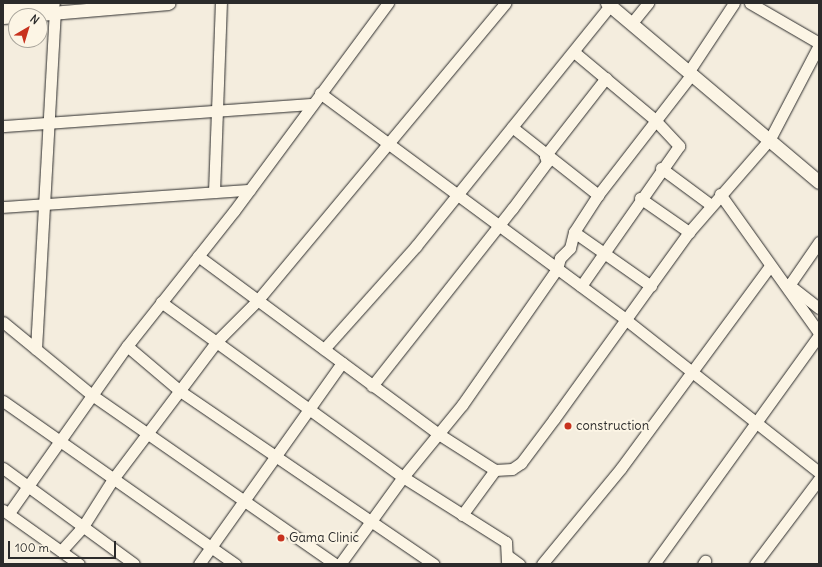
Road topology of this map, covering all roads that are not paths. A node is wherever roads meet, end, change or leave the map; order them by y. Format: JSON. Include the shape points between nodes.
{"nodes":[{"id":1,"x":168,"y":3,"type":"edge"},
{"id":2,"x":221,"y":3,"type":"edge"},
{"id":3,"x":388,"y":3,"type":"edge"},
{"id":4,"x":505,"y":3,"type":"edge"},
{"id":5,"x":648,"y":3,"type":"edge"},
{"id":6,"x":734,"y":3,"type":"edge"},
{"id":7,"x":750,"y":3,"type":"edge"},
{"id":8,"x":26,"y":4,"type":"edge"},
{"id":9,"x":612,"y":4,"type":"edge"},
{"id":10,"x":3,"y":7,"type":"edge"},
{"id":11,"x":54,"y":8,"type":"edge"},
{"id":12,"x":635,"y":19,"type":"junction"},
{"id":13,"x":819,"y":44,"type":"edge"},
{"id":14,"x":574,"y":52,"type":"junction"},
{"id":15,"x":691,"y":71,"type":"junction"},
{"id":16,"x":606,"y":78,"type":"junction"},
{"id":17,"x":320,"y":93,"type":"junction"},
{"id":18,"x":312,"y":104,"type":"junction"},
{"id":19,"x":217,"y":109,"type":"junction"},
{"id":20,"x":654,"y":119,"type":"junction"},
{"id":21,"x":48,"y":125,"type":"junction"},
{"id":22,"x":3,"y":126,"type":"edge"},
{"id":23,"x":512,"y":127,"type":"junction"},
{"id":24,"x":770,"y":138,"type":"junction"},
{"id":25,"x":388,"y":144,"type":"junction"},
{"id":26,"x":545,"y":156,"type":"junction"},
{"id":27,"x":661,"y":168,"type":"junction"},
{"id":28,"x":819,"y":172,"type":"edge"},
{"id":29,"x":819,"y":182,"type":"edge"},
{"id":30,"x":249,"y":190,"type":"junction"},
{"id":31,"x":214,"y":192,"type":"junction"},
{"id":32,"x":455,"y":194,"type":"junction"},
{"id":33,"x":720,"y":194,"type":"junction"},
{"id":34,"x":598,"y":195,"type":"junction"},
{"id":35,"x":640,"y":198,"type":"junction"},
{"id":36,"x":45,"y":204,"type":"junction"},
{"id":37,"x":711,"y":205,"type":"junction"},
{"id":38,"x":3,"y":207,"type":"edge"},
{"id":39,"x":498,"y":225,"type":"junction"},
{"id":40,"x":574,"y":232,"type":"junction"},
{"id":41,"x":689,"y":232,"type":"junction"},
{"id":42,"x":819,"y":242,"type":"edge"},
{"id":43,"x":603,"y":252,"type":"junction"},
{"id":44,"x":198,"y":256,"type":"junction"},
{"id":45,"x":770,"y":266,"type":"junction"},
{"id":46,"x":557,"y":269,"type":"junction"},
{"id":47,"x":786,"y":284,"type":"junction"},
{"id":48,"x":581,"y":286,"type":"junction"},
{"id":49,"x":651,"y":286,"type":"junction"},
{"id":50,"x":257,"y":301,"type":"junction"},
{"id":51,"x":161,"y":302,"type":"junction"},
{"id":52,"x":819,"y":308,"type":"edge"},
{"id":53,"x":625,"y":319,"type":"junction"},
{"id":54,"x":3,"y":322,"type":"edge"},
{"id":55,"x":819,"y":334,"type":"edge"},
{"id":56,"x":217,"y":341,"type":"junction"},
{"id":57,"x":127,"y":346,"type":"junction"},
{"id":58,"x":36,"y":349,"type":"junction"},
{"id":59,"x":324,"y":349,"type":"junction"},
{"id":60,"x":342,"y":363,"type":"junction"},
{"id":61,"x":690,"y":369,"type":"junction"},
{"id":62,"x":372,"y":386,"type":"junction"},
{"id":63,"x":180,"y":392,"type":"junction"},
{"id":64,"x":92,"y":395,"type":"junction"},
{"id":65,"x":3,"y":401,"type":"edge"},
{"id":66,"x":310,"y":409,"type":"junction"},
{"id":67,"x":755,"y":421,"type":"junction"},
{"id":68,"x":437,"y":433,"type":"junction"},
{"id":69,"x":148,"y":434,"type":"junction"},
{"id":70,"x":58,"y":440,"type":"junction"},
{"id":71,"x":279,"y":456,"type":"junction"},
{"id":72,"x":3,"y":468,"type":"edge"},
{"id":73,"x":495,"y":470,"type":"junction"},
{"id":74,"x":819,"y":472,"type":"edge"},
{"id":75,"x":404,"y":477,"type":"junction"},
{"id":76,"x":113,"y":479,"type":"junction"},
{"id":77,"x":819,"y":479,"type":"edge"},
{"id":78,"x":28,"y":486,"type":"junction"},
{"id":79,"x":245,"y":501,"type":"junction"},
{"id":80,"x":6,"y":511,"type":"edge"},
{"id":81,"x":462,"y":515,"type":"junction"},
{"id":82,"x":372,"y":521,"type":"junction"},
{"id":83,"x":82,"y":528,"type":"junction"},
{"id":84,"x":210,"y":547,"type":"junction"},
{"id":85,"x":61,"y":551,"type":"junction"},
{"id":86,"x":507,"y":560,"type":"edge"},
{"id":87,"x":545,"y":563,"type":"edge"},
{"id":88,"x":79,"y":564,"type":"edge"},
{"id":89,"x":134,"y":564,"type":"edge"},
{"id":90,"x":199,"y":564,"type":"edge"},
{"id":91,"x":235,"y":564,"type":"edge"},
{"id":92,"x":335,"y":564,"type":"edge"},
{"id":93,"x":340,"y":564,"type":"edge"},
{"id":94,"x":434,"y":564,"type":"edge"},
{"id":95,"x":519,"y":564,"type":"edge"},
{"id":96,"x":654,"y":564,"type":"edge"},
{"id":97,"x":755,"y":564,"type":"edge"}],
"edges":[{"from":1,"to":11,"type":"main road"},
{"from":2,"to":19,"type":"street"},
{"from":3,"to":17,"type":"street"},
{"from":4,"to":25,"type":"street"},
{"from":5,"to":12,"type":"street"},
{"from":6,"to":15,"type":"street"},
{"from":7,"to":13,"type":"street"},
{"from":8,"to":10,"type":"main road"},
{"from":8,"to":11,"type":"main road"},
{"from":9,"to":12,"type":"main road"},
{"from":9,"to":14,"type":"street"},
{"from":9,"to":15,"type":"main road"},
{"from":11,"to":21,"type":"street"},
{"from":12,"to":15,"type":"main road"},
{"from":13,"to":24,"type":"street"},
{"from":14,"to":16,"type":"street"},
{"from":14,"to":23,"type":"street"},
{"from":15,"to":20,"type":"street"},
{"from":15,"to":24,"type":"main road"},
{"from":16,"to":20,"type":"street"},
{"from":16,"to":26,"type":"street"},
{"from":17,"to":18,"type":"street"},
{"from":17,"to":25,"type":"street"},
{"from":18,"to":19,"type":"street"},
{"from":18,"to":30,"type":"street"},
{"from":19,"to":21,"type":"street"},
{"from":19,"to":31,"type":"street"},
{"from":20,"to":27,"type":"street","via":[[679,146]]},
{"from":20,"to":34,"type":"street"},
{"from":21,"to":22,"type":"street"},
{"from":21,"to":36,"type":"street"},
{"from":23,"to":26,"type":"street"},
{"from":23,"to":32,"type":"street"},
{"from":24,"to":28,"type":"main road"},
{"from":24,"to":29,"type":"main road"},
{"from":24,"to":33,"type":"street"},
{"from":25,"to":32,"type":"street"},
{"from":25,"to":50,"type":"street"},
{"from":26,"to":34,"type":"street"},
{"from":26,"to":39,"type":"street","via":[[547,162]]},
{"from":27,"to":35,"type":"street"},
{"from":27,"to":37,"type":"street"},
{"from":30,"to":31,"type":"street"},
{"from":30,"to":44,"type":"street"},
{"from":31,"to":36,"type":"street"},
{"from":32,"to":39,"type":"street"},
{"from":32,"to":59,"type":"street","via":[[416,246]]},
{"from":33,"to":37,"type":"street"},
{"from":33,"to":45,"type":"street"},
{"from":34,"to":40,"type":"street"},
{"from":35,"to":41,"type":"street"},
{"from":35,"to":43,"type":"street"},
{"from":36,"to":38,"type":"street"},
{"from":36,"to":58,"type":"street"},
{"from":37,"to":41,"type":"street"},
{"from":39,"to":46,"type":"street"},
{"from":39,"to":62,"type":"street"},
{"from":40,"to":43,"type":"street"},
{"from":40,"to":46,"type":"street","via":[[570,248],[560,258]]},
{"from":41,"to":49,"type":"street"},
{"from":42,"to":47,"type":"street"},
{"from":43,"to":48,"type":"street"},
{"from":43,"to":49,"type":"street"},
{"from":44,"to":50,"type":"street"},
{"from":44,"to":51,"type":"street"},
{"from":45,"to":47,"type":"street"},
{"from":45,"to":61,"type":"street"},
{"from":46,"to":48,"type":"street"},
{"from":46,"to":68,"type":"street","via":[[462,405]]},
{"from":47,"to":52,"type":"street"},
{"from":47,"to":55,"type":"street"},
{"from":48,"to":53,"type":"street"},
{"from":49,"to":53,"type":"street"},
{"from":50,"to":56,"type":"street"},
{"from":50,"to":59,"type":"street"},
{"from":51,"to":56,"type":"street"},
{"from":51,"to":57,"type":"street"},
{"from":53,"to":61,"type":"street"},
{"from":53,"to":73,"type":"street","via":[[521,463],[512,469]]},
{"from":54,"to":58,"type":"street"},
{"from":55,"to":67,"type":"street"},
{"from":56,"to":63,"type":"street"},
{"from":56,"to":66,"type":"street"},
{"from":57,"to":63,"type":"street"},
{"from":57,"to":64,"type":"street"},
{"from":58,"to":64,"type":"street"},
{"from":59,"to":60,"type":"street"},
{"from":60,"to":62,"type":"street"},
{"from":60,"to":66,"type":"street"},
{"from":61,"to":67,"type":"street"},
{"from":61,"to":87,"type":"street","via":[[621,468]]},
{"from":62,"to":68,"type":"street"},
{"from":63,"to":69,"type":"street"},
{"from":63,"to":71,"type":"street"},
{"from":64,"to":69,"type":"street"},
{"from":64,"to":70,"type":"street"},
{"from":65,"to":70,"type":"street"},
{"from":66,"to":71,"type":"street"},
{"from":66,"to":75,"type":"street"},
{"from":67,"to":74,"type":"street"},
{"from":67,"to":96,"type":"street"},
{"from":68,"to":73,"type":"street"},
{"from":68,"to":75,"type":"street"},
{"from":69,"to":76,"type":"street"},
{"from":69,"to":79,"type":"street"},
{"from":70,"to":76,"type":"street"},
{"from":70,"to":78,"type":"street"},
{"from":71,"to":79,"type":"street"},
{"from":71,"to":82,"type":"street"},
{"from":72,"to":78,"type":"street"},
{"from":73,"to":81,"type":"street"},
{"from":75,"to":81,"type":"street"},
{"from":75,"to":82,"type":"street"},
{"from":76,"to":83,"type":"street"},
{"from":76,"to":84,"type":"street"},
{"from":77,"to":97,"type":"street"},
{"from":78,"to":80,"type":"street"},
{"from":78,"to":83,"type":"street"},
{"from":79,"to":84,"type":"street"},
{"from":79,"to":92,"type":"street"},
{"from":80,"to":85,"type":"street"},
{"from":81,"to":86,"type":"street","via":[[506,542]]},
{"from":82,"to":93,"type":"street"},
{"from":82,"to":94,"type":"street"},
{"from":83,"to":85,"type":"street"},
{"from":83,"to":89,"type":"street"},
{"from":84,"to":90,"type":"street"},
{"from":84,"to":91,"type":"street"},
{"from":85,"to":88,"type":"street"},
{"from":86,"to":95,"type":"street"}]}
